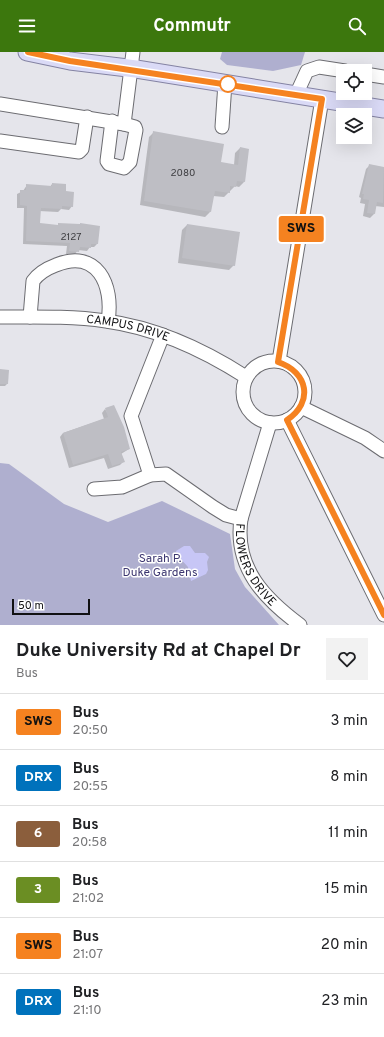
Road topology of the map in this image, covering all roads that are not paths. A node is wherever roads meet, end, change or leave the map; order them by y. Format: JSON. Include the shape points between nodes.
{"nodes":[{"id":1,"x":27,"y":52,"type":"edge"},
{"id":2,"x":133,"y":52,"type":"edge"},
{"id":3,"x":130,"y":69,"type":"junction"},
{"id":4,"x":336,"y":70,"type":"edge"},
{"id":5,"x":372,"y":75,"type":"edge"},
{"id":6,"x":384,"y":77,"type":"edge"},
{"id":7,"x":225,"y":83,"type":"junction"},
{"id":8,"x":296,"y":95,"type":"junction"},
{"id":9,"x":322,"y":99,"type":"junction"},
{"id":10,"x":0,"y":104,"type":"edge"},
{"id":11,"x":384,"y":109,"type":"edge"},
{"id":12,"x":87,"y":117,"type":"junction"},
{"id":13,"x":222,"y":127,"type":"dead end"},
{"id":14,"x":0,"y":141,"type":"edge"},
{"id":15,"x":0,"y":317,"type":"edge"},
{"id":16,"x":30,"y":317,"type":"junction"},
{"id":17,"x":108,"y":321,"type":"junction"},
{"id":18,"x":163,"y":335,"type":"junction"},
{"id":19,"x":278,"y":362,"type":"junction"},
{"id":20,"x":246,"y":377,"type":"junction"},
{"id":21,"x":301,"y":407,"type":"junction"},
{"id":22,"x":287,"y":420,"type":"junction"},
{"id":23,"x":270,"y":423,"type":"junction"},
{"id":24,"x":384,"y":450,"type":"edge"},
{"id":25,"x":150,"y":475,"type":"junction"},
{"id":26,"x":94,"y":489,"type":"dead end"},
{"id":27,"x":240,"y":520,"type":"junction"},
{"id":28,"x":384,"y":615,"type":"edge"},
{"id":29,"x":300,"y":625,"type":"edge"}],
"edges":[{"from":1,"to":3,"type":"main road"},
{"from":2,"to":3,"type":"street"},
{"from":3,"to":7,"type":"main road"},
{"from":3,"to":12,"type":"street","via":[[118,123]]},
{"from":4,"to":8,"type":"street","via":[[319,67],[307,71]]},
{"from":5,"to":6,"type":"street"},
{"from":7,"to":8,"type":"main road"},
{"from":7,"to":13,"type":"street"},
{"from":8,"to":9,"type":"main road"},
{"from":9,"to":11,"type":"main road"},
{"from":9,"to":19,"type":"street"},
{"from":10,"to":12,"type":"street"},
{"from":12,"to":14,"type":"street","via":[[82,149],[79,152]]},
{"from":15,"to":16,"type":"street","name":"CAMPUS DRIVE"},
{"from":16,"to":17,"type":"street","name":"CAMPUS DRIVE"},
{"from":16,"to":17,"type":"street","via":[[31,284],[35,278],[52,266],[65,261],[83,261],[96,268],[104,279],[108,298]]},
{"from":17,"to":18,"type":"street","name":"CAMPUS DRIVE"},
{"from":18,"to":20,"type":"street","name":"CAMPUS DRIVE","via":[[196,348]]},
{"from":18,"to":25,"type":"street","via":[[131,416]]},
{"from":19,"to":20,"type":"street","via":[[260,364]]},
{"from":19,"to":21,"type":"street","via":[[296,370],[302,378],[304,398]]},
{"from":20,"to":23,"type":"street","via":[[243,387],[246,406],[260,420]]},
{"from":21,"to":22,"type":"street"},
{"from":21,"to":24,"type":"street"},
{"from":22,"to":23,"type":"street"},
{"from":22,"to":28,"type":"street"},
{"from":23,"to":27,"type":"street","name":"FLOWERS DRIVE"},
{"from":25,"to":26,"type":"street","via":[[122,487]]},
{"from":25,"to":27,"type":"street","via":[[166,474],[206,503]]},
{"from":27,"to":29,"type":"street","name":"FLOWERS DRIVE","via":[[242,549],[255,582],[269,600]]}]}
